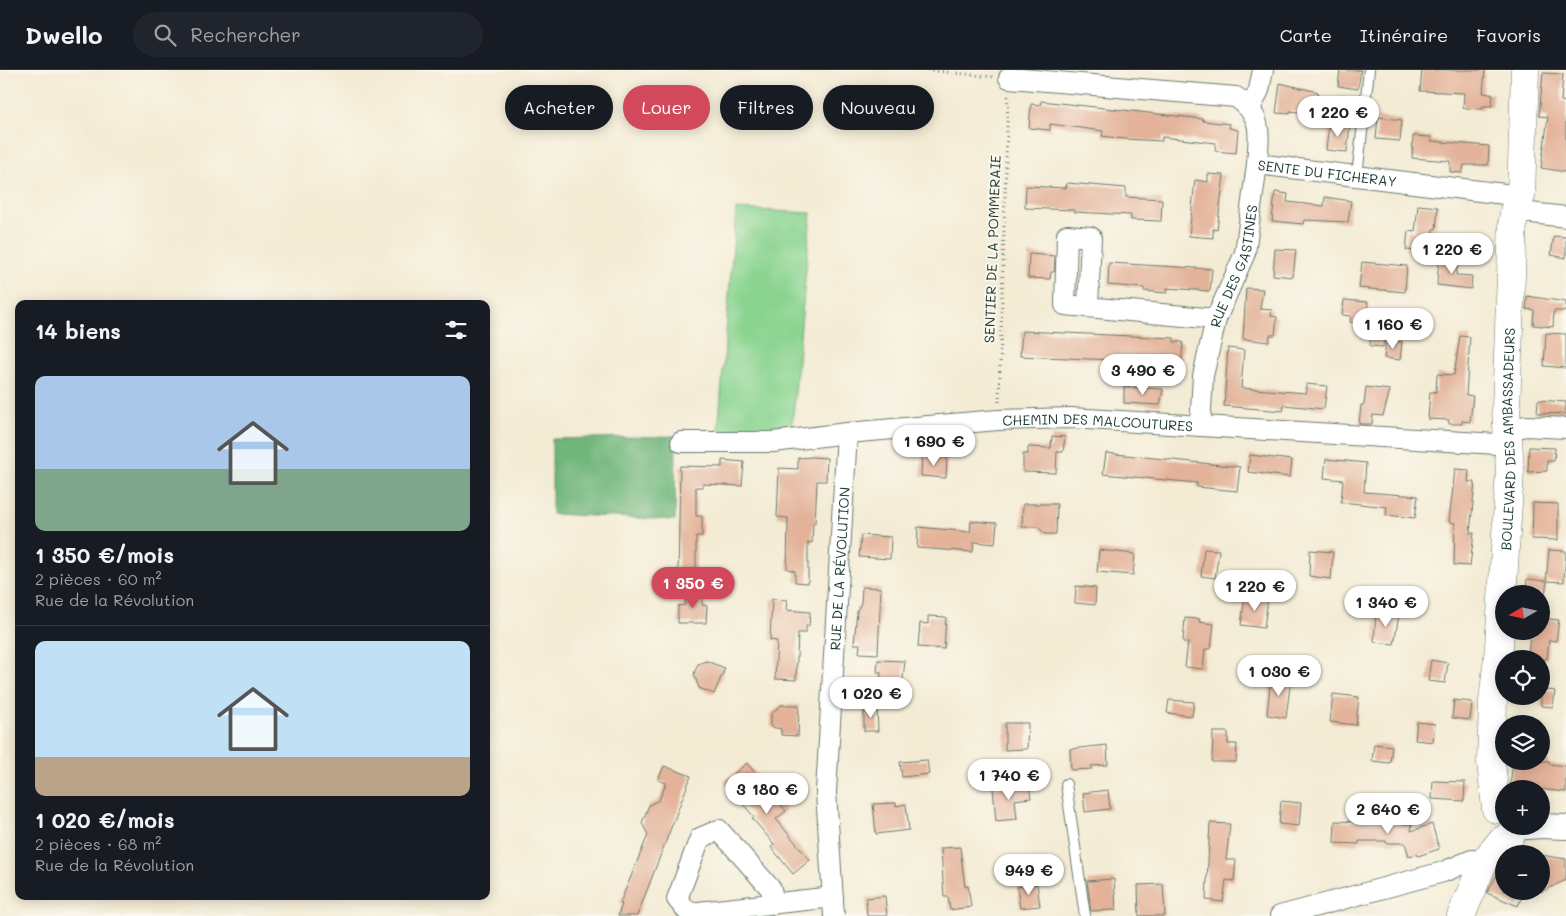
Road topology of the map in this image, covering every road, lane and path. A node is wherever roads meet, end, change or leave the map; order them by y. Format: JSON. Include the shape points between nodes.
{"nodes":[{"id":1,"x":927,"y":70,"type":"edge"},
{"id":2,"x":1263,"y":70,"type":"edge"},
{"id":3,"x":1369,"y":70,"type":"edge"},
{"id":4,"x":1525,"y":70,"type":"edge"},
{"id":5,"x":1008,"y":78,"type":"junction"},
{"id":6,"x":1251,"y":107,"type":"junction"},
{"id":7,"x":1257,"y":164,"type":"junction"},
{"id":8,"x":1357,"y":176,"type":"junction"},
{"id":9,"x":1517,"y":204,"type":"junction"},
{"id":10,"x":1566,"y":217,"type":"edge"},
{"id":11,"x":1088,"y":307,"type":"dead end"},
{"id":12,"x":1216,"y":319,"type":"junction"},
{"id":13,"x":998,"y":420,"type":"junction"},
{"id":14,"x":1200,"y":426,"type":"junction"},
{"id":15,"x":1566,"y":428,"type":"edge"},
{"id":16,"x":1508,"y":431,"type":"junction"},
{"id":17,"x":847,"y":433,"type":"junction"},
{"id":18,"x":681,"y":442,"type":"dead end"},
{"id":19,"x":1497,"y":780,"type":"edge"},
{"id":20,"x":1066,"y":784,"type":"dead end"},
{"id":21,"x":1550,"y":826,"type":"edge"},
{"id":22,"x":1566,"y":827,"type":"edge"},
{"id":23,"x":1501,"y":835,"type":"edge"},
{"id":24,"x":1504,"y":835,"type":"edge"},
{"id":25,"x":1460,"y":872,"type":"junction"},
{"id":26,"x":774,"y":904,"type":"junction"},
{"id":27,"x":834,"y":907,"type":"edge"},
{"id":28,"x":1085,"y":916,"type":"edge"},
{"id":29,"x":1280,"y":916,"type":"edge"},
{"id":30,"x":1448,"y":916,"type":"edge"},
{"id":31,"x":1461,"y":916,"type":"edge"}],
"edges":[{"from":1,"to":5,"type":"path"},
{"from":2,"to":6,"type":"street"},
{"from":3,"to":8,"type":"lane"},
{"from":4,"to":9,"type":"main road","name":"BOULEVARD DES AMBASSADEURS"},
{"from":5,"to":6,"type":"street","via":[[1236,97]]},
{"from":5,"to":13,"type":"path","name":"SENTIER DE LA POMMERAIE"},
{"from":6,"to":7,"type":"street","name":"SENTE DU FICHERAY","via":[[1259,128]]},
{"from":7,"to":8,"type":"street","name":"SENTE DU FICHERAY"},
{"from":7,"to":12,"type":"street","name":"RUE DES GASTINES","via":[[1246,253]]},
{"from":8,"to":9,"type":"street","name":"SENTE DU FICHERAY"},
{"from":9,"to":10,"type":"street","name":"SENTE DU FICHERAY"},
{"from":9,"to":16,"type":"main road","name":"BOULEVARD DES AMBASSADEURS","via":[[1506,409]]},
{"from":11,"to":12,"type":"street"},
{"from":12,"to":14,"type":"street","name":"RUE DES GASTINES","via":[[1202,376]]},
{"from":13,"to":14,"type":"street","name":"CHEMIN DES MALCOUTURES","via":[[1070,418]]},
{"from":13,"to":17,"type":"street","name":"CHEMIN DES MALCOUTURES"},
{"from":14,"to":16,"type":"street","name":"CHEMIN DES MALCOUTURES","via":[[1497,444]]},
{"from":15,"to":16,"type":"street","via":[[1526,426]]},
{"from":16,"to":19,"type":"main road","name":"BOULEVARD DES AMBASSADEURS","via":[[1510,470],[1491,762]]},
{"from":17,"to":18,"type":"street","name":"CHEMIN DES MALCOUTURES","via":[[773,442]]},
{"from":17,"to":27,"type":"street","name":"RUE DE LA RÉVOLUTION","via":[[826,792]]},
{"from":20,"to":28,"type":"lane"},
{"from":21,"to":22,"type":"street"},
{"from":23,"to":25,"type":"main road"},
{"from":24,"to":31,"type":"main road","via":[[1483,863]]},
{"from":25,"to":29,"type":"street"},
{"from":25,"to":30,"type":"main road"},
{"from":26,"to":26,"type":"street","via":[[688,913],[677,899],[700,838],[719,830],[771,889]]},
{"from":26,"to":27,"type":"street"}]}
